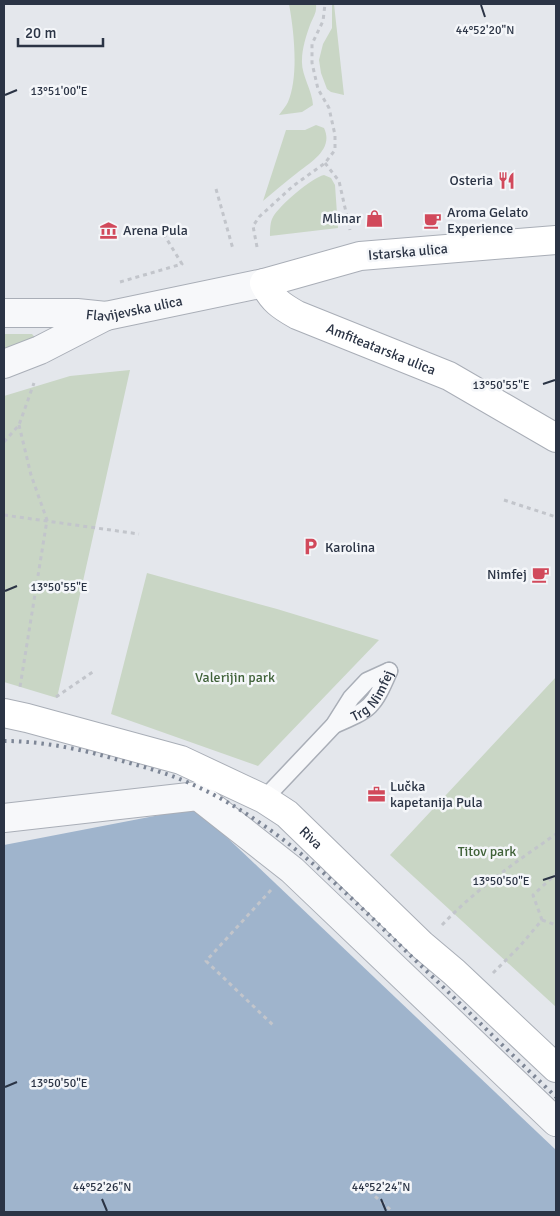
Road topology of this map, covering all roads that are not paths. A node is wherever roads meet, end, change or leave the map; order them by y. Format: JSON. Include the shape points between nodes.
{"nodes":[{"id":1,"x":556,"y":240,"type":"edge"},
{"id":2,"x":264,"y":283,"type":"junction"},
{"id":3,"x":4,"y":313,"type":"edge"},
{"id":4,"x":106,"y":316,"type":"junction"},
{"id":5,"x":4,"y":364,"type":"edge"},
{"id":6,"x":556,"y":438,"type":"edge"},
{"id":7,"x":15,"y":715,"type":"edge"},
{"id":8,"x":334,"y":725,"type":"dead end"},
{"id":9,"x":264,"y":799,"type":"junction"},
{"id":10,"x":4,"y":818,"type":"edge"},
{"id":11,"x":556,"y":1068,"type":"edge"},
{"id":12,"x":556,"y":1122,"type":"edge"}],
"edges":[{"from":1,"to":2,"type":"main road","name":"Istarska ulica","via":[[360,256]]},
{"from":2,"to":4,"type":"street","name":"Flavijevska ulica"},
{"from":2,"to":6,"type":"main road","name":"Amfiteatarska ulica","via":[[282,307],[448,376]]},
{"from":3,"to":4,"type":"street","name":"Flavijevska ulica"},
{"from":4,"to":5,"type":"street","via":[[40,350]]},
{"from":7,"to":9,"type":"main road","name":"Riva","via":[[182,760]]},
{"from":8,"to":9,"type":"lane","name":"Trg Nimfej"},
{"from":9,"to":11,"type":"main road","name":"Riva","via":[[286,814]]},
{"from":10,"to":12,"type":"street","via":[[198,796],[292,870]]}]}
